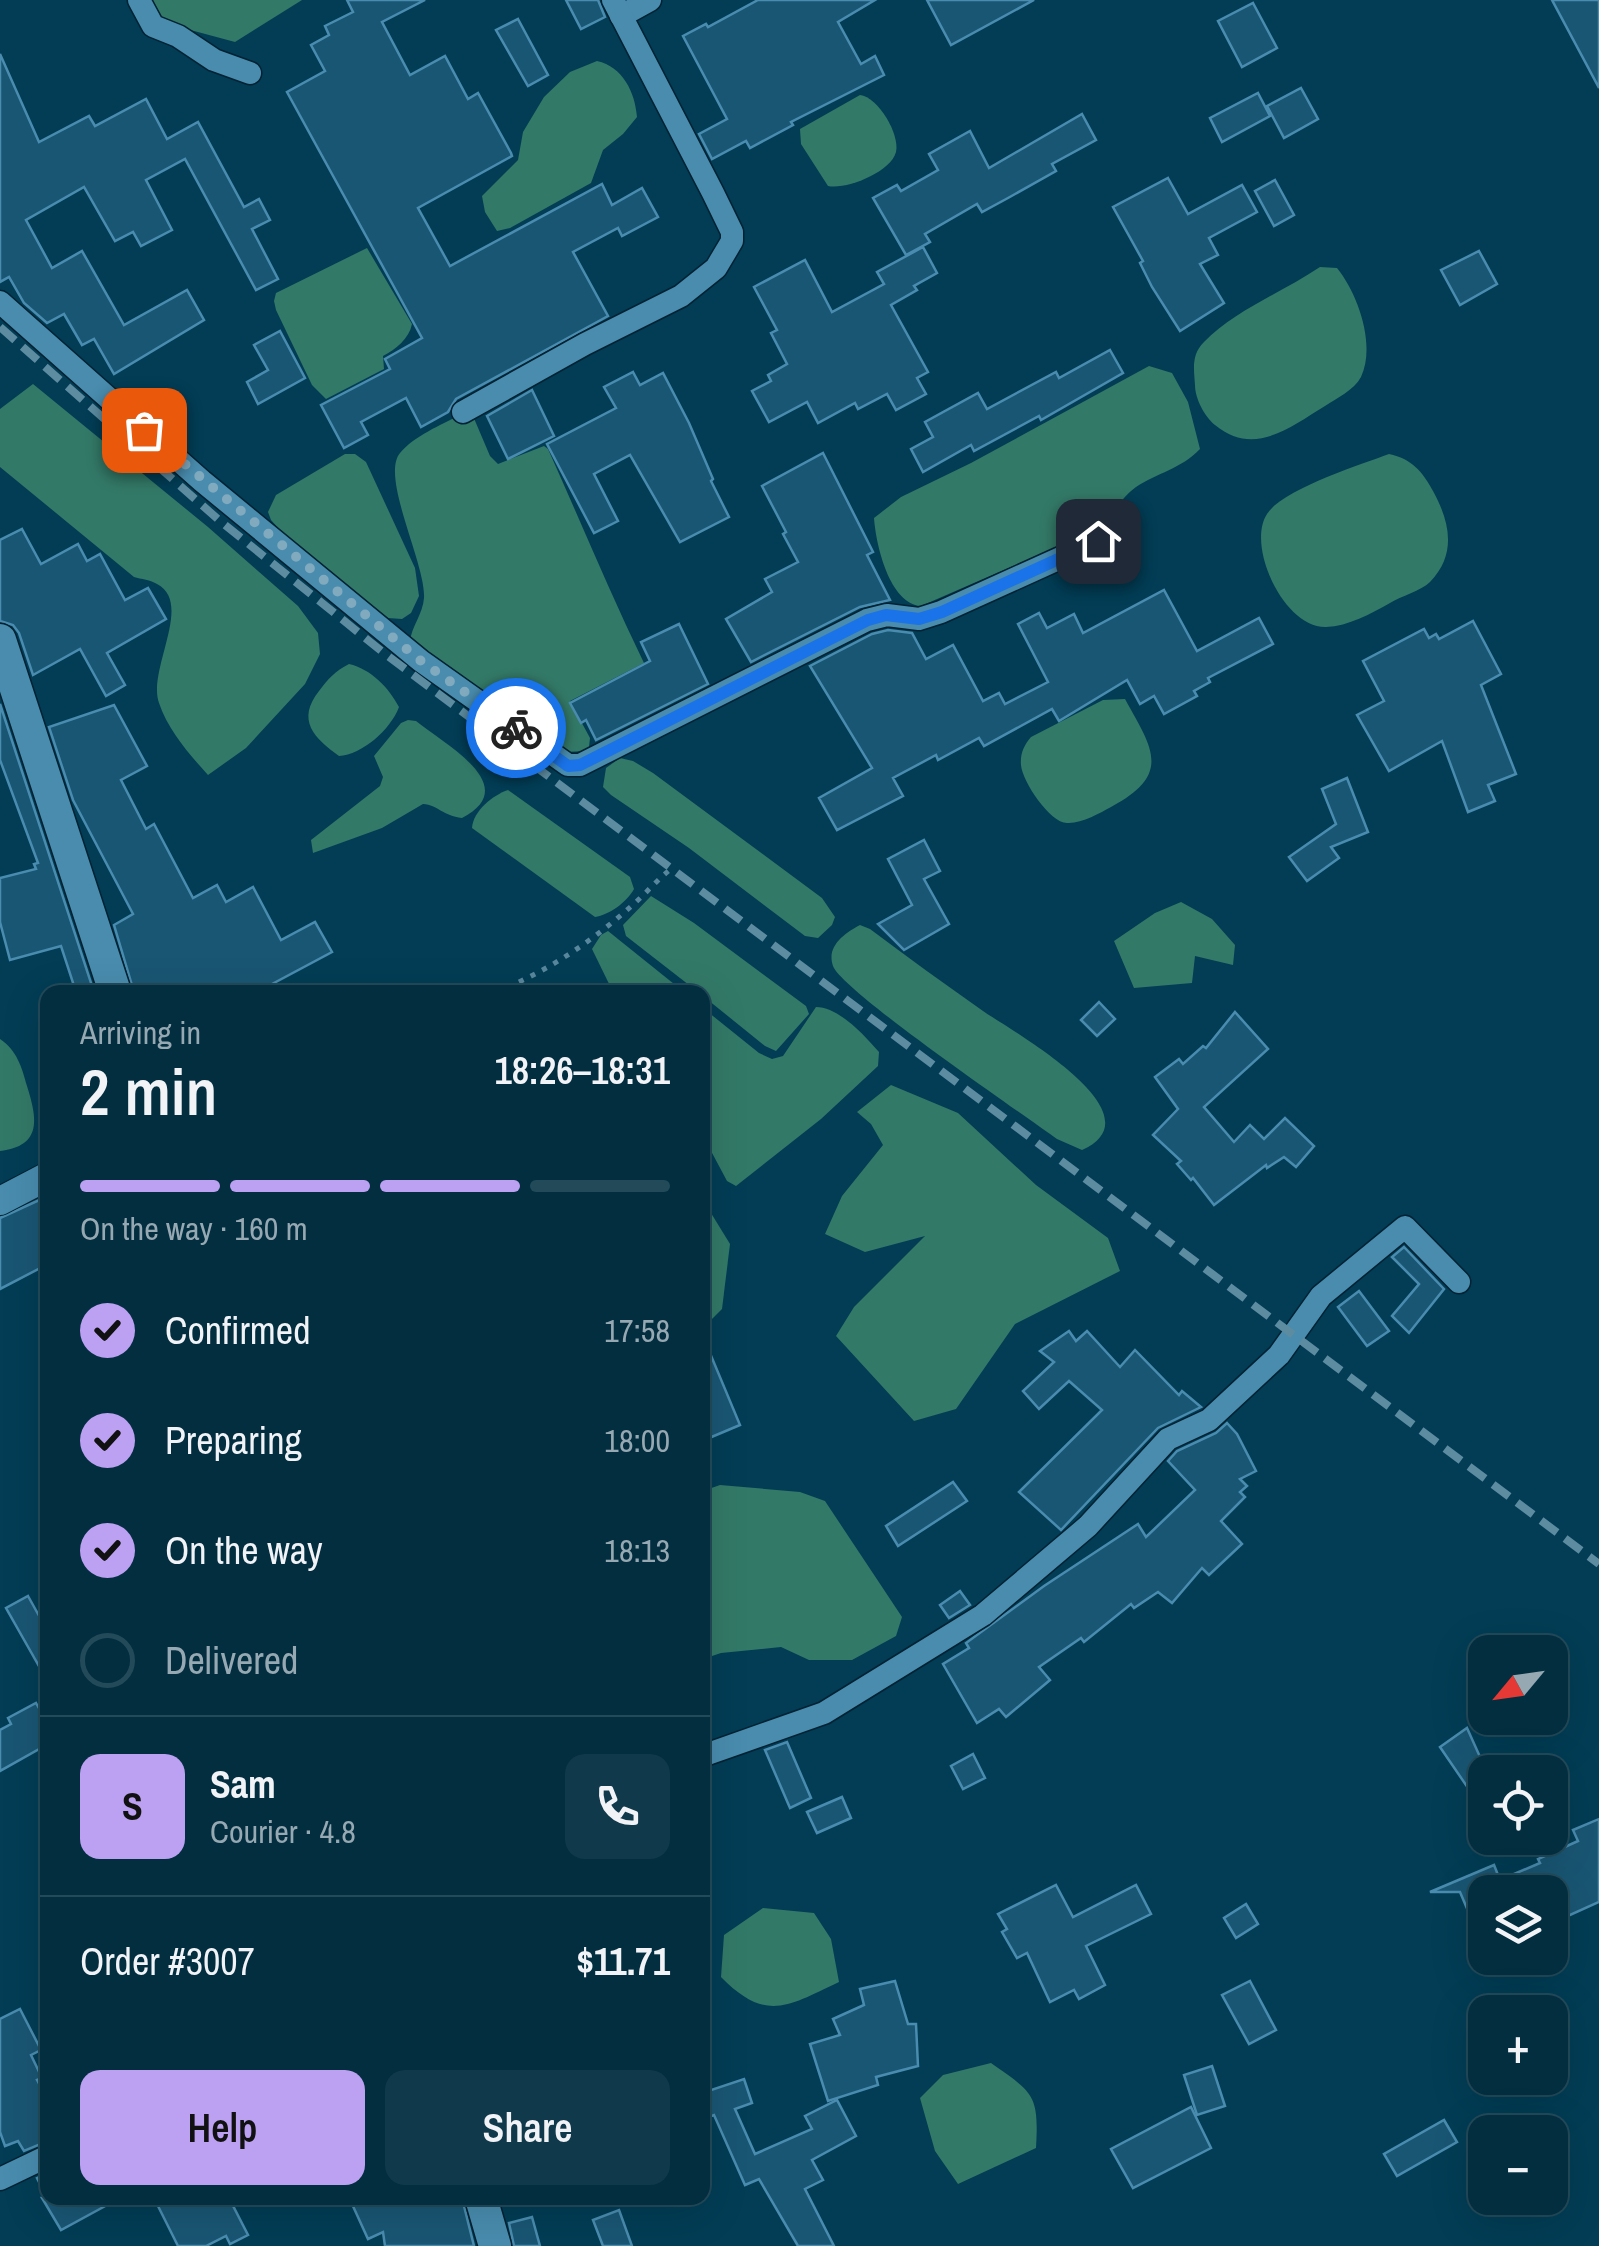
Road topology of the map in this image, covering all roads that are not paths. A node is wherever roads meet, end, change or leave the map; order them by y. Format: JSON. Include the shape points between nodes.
{"nodes":[{"id":1,"x":139,"y":0,"type":"edge"},
{"id":2,"x":650,"y":0,"type":"edge"},
{"id":3,"x":617,"y":8,"type":"edge"},
{"id":4,"x":250,"y":72,"type":"dead end"},
{"id":5,"x":0,"y":302,"type":"edge"},
{"id":6,"x":463,"y":412,"type":"dead end"},
{"id":7,"x":1098,"y":541,"type":"dead end"},
{"id":8,"x":0,"y":640,"type":"edge"},
{"id":9,"x":113,"y":985,"type":"edge"},
{"id":10,"x":40,"y":1180,"type":"edge"},
{"id":11,"x":0,"y":1201,"type":"edge"},
{"id":12,"x":1459,"y":1282,"type":"dead end"},
{"id":13,"x":710,"y":1753,"type":"edge"},
{"id":14,"x":40,"y":2160,"type":"edge"},
{"id":15,"x":0,"y":2179,"type":"edge"},
{"id":16,"x":483,"y":2205,"type":"edge"},
{"id":17,"x":495,"y":2246,"type":"edge"}],
"edges":[{"from":1,"to":4,"type":"street","via":[[153,26]]},
{"from":2,"to":3,"type":"street"},
{"from":3,"to":6,"type":"street","via":[[732,241],[716,268],[681,296]]},
{"from":5,"to":7,"type":"street","via":[[392,637],[568,766],[654,730],[868,620],[942,612]]},
{"from":8,"to":9,"type":"main road"},
{"from":10,"to":11,"type":"street"},
{"from":12,"to":13,"type":"street","via":[[1405,1228],[1321,1296],[1279,1355],[1209,1420],[1168,1438],[1088,1526],[983,1615],[824,1714]]},
{"from":14,"to":15,"type":"street"},
{"from":16,"to":17,"type":"main road"}]}
